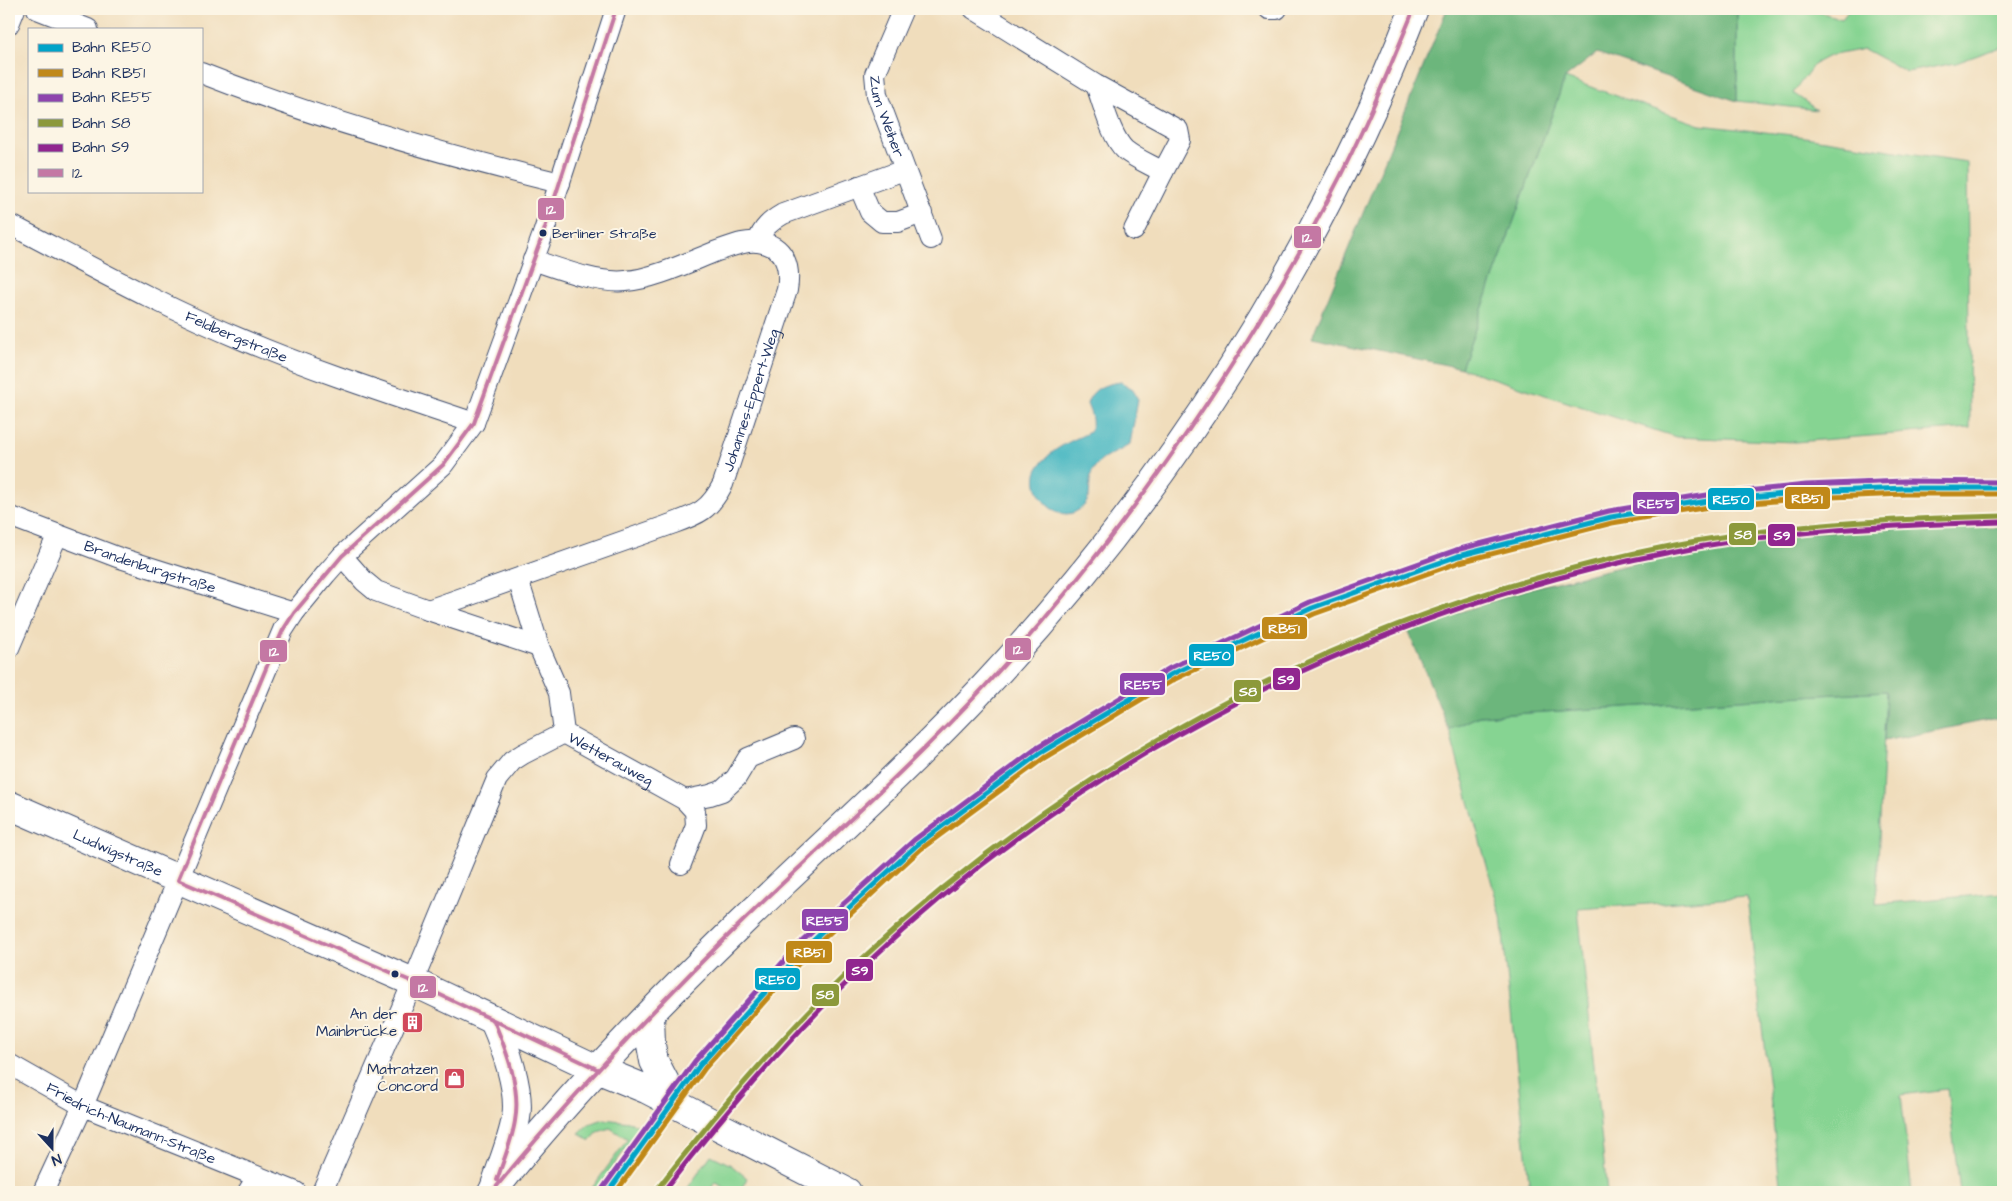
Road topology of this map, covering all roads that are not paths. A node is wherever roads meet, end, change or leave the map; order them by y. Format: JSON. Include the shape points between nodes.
{"nodes":[{"id":1,"x":15,"y":9,"type":"edge"},
{"id":2,"x":37,"y":9,"type":"edge"},
{"id":3,"x":616,"y":9,"type":"edge"},
{"id":4,"x":904,"y":9,"type":"edge"},
{"id":5,"x":974,"y":9,"type":"edge"},
{"id":6,"x":1269,"y":9,"type":"edge"},
{"id":7,"x":1277,"y":9,"type":"edge"},
{"id":8,"x":1414,"y":9,"type":"edge"},
{"id":9,"x":9,"y":24,"type":"edge"},
{"id":10,"x":85,"y":28,"type":"edge"},
{"id":11,"x":202,"y":73,"type":"edge"},
{"id":12,"x":1096,"y":85,"type":"junction"},
{"id":13,"x":904,"y":170,"type":"junction"},
{"id":14,"x":1163,"y":172,"type":"junction"},
{"id":15,"x":560,"y":183,"type":"junction"},
{"id":16,"x":859,"y":186,"type":"junction"},
{"id":17,"x":922,"y":213,"type":"junction"},
{"id":18,"x":9,"y":224,"type":"edge"},
{"id":19,"x":1134,"y":230,"type":"dead end"},
{"id":20,"x":931,"y":239,"type":"dead end"},
{"id":21,"x":758,"y":242,"type":"junction"},
{"id":22,"x":533,"y":260,"type":"junction"},
{"id":23,"x":474,"y":423,"type":"junction"},
{"id":24,"x":9,"y":516,"type":"edge"},
{"id":25,"x":57,"y":536,"type":"junction"},
{"id":26,"x":342,"y":556,"type":"junction"},
{"id":27,"x":518,"y":579,"type":"junction"},
{"id":28,"x":428,"y":610,"type":"junction"},
{"id":29,"x":294,"y":613,"type":"junction"},
{"id":30,"x":539,"y":647,"type":"junction"},
{"id":31,"x":9,"y":648,"type":"edge"},
{"id":32,"x":564,"y":733,"type":"junction"},
{"id":33,"x":794,"y":739,"type":"dead end"},
{"id":34,"x":685,"y":800,"type":"junction"},
{"id":35,"x":9,"y":805,"type":"edge"},
{"id":36,"x":681,"y":864,"type":"dead end"},
{"id":37,"x":178,"y":880,"type":"junction"},
{"id":38,"x":413,"y":982,"type":"junction"},
{"id":39,"x":650,"y":1014,"type":"junction"},
{"id":40,"x":494,"y":1021,"type":"junction"},
{"id":41,"x":9,"y":1064,"type":"edge"},
{"id":42,"x":597,"y":1069,"type":"junction"},
{"id":43,"x":677,"y":1105,"type":"junction"},
{"id":44,"x":83,"y":1106,"type":"junction"},
{"id":45,"x":253,"y":1185,"type":"edge"},
{"id":46,"x":493,"y":1191,"type":"edge"},
{"id":47,"x":43,"y":1192,"type":"edge"},
{"id":48,"x":296,"y":1192,"type":"edge"},
{"id":49,"x":322,"y":1192,"type":"edge"},
{"id":50,"x":847,"y":1192,"type":"edge"}],
"edges":[{"from":1,"to":9,"type":"street"},
{"from":2,"to":10,"type":"street"},
{"from":3,"to":15,"type":"street"},
{"from":4,"to":13,"type":"street","name":"Zum Weiher","via":[[878,66],[875,83]]},
{"from":5,"to":12,"type":"street"},
{"from":6,"to":7,"type":"street"},
{"from":8,"to":39,"type":"main road","via":[[1392,68],[1358,140],[1278,293],[1206,408],[1125,519],[984,687]]},
{"from":11,"to":15,"type":"street","via":[[398,140]]},
{"from":12,"to":14,"type":"street","via":[[1121,146]]},
{"from":12,"to":14,"type":"street","via":[[1178,130],[1180,140]]},
{"from":13,"to":16,"type":"street","name":"Zum Weiher"},
{"from":13,"to":17,"type":"street","name":"Zum Weiher"},
{"from":14,"to":19,"type":"street"},
{"from":15,"to":22,"type":"street"},
{"from":16,"to":17,"type":"street","via":[[870,212],[882,222],[898,222]]},
{"from":16,"to":21,"type":"street","name":"Zum Weiher","via":[[783,214],[760,233]]},
{"from":17,"to":20,"type":"street","name":"Zum Weiher"},
{"from":18,"to":23,"type":"street","name":"Feldbergstraße","via":[[156,300],[242,340]]},
{"from":21,"to":22,"type":"street","via":[[736,244],[630,281],[606,281]]},
{"from":21,"to":27,"type":"street","name":"Johannes-Eppert-Weg","via":[[770,246],[786,260],[789,268],[787,290],[723,484],[712,503],[683,520]]},
{"from":22,"to":23,"type":"street"},
{"from":23,"to":26,"type":"street","via":[[453,454],[432,476]]},
{"from":24,"to":25,"type":"street","name":"Brandenburgstraße"},
{"from":25,"to":29,"type":"street","name":"Brandenburgstraße"},
{"from":25,"to":31,"type":"street"},
{"from":26,"to":28,"type":"street","via":[[376,591]]},
{"from":26,"to":29,"type":"street"},
{"from":27,"to":28,"type":"street","name":"Johannes-Eppert-Weg"},
{"from":27,"to":30,"type":"street","name":"Wetterauweg"},
{"from":28,"to":30,"type":"street"},
{"from":29,"to":37,"type":"street","via":[[267,666]]},
{"from":30,"to":32,"type":"street","name":"Wetterauweg","via":[[559,693]]},
{"from":32,"to":34,"type":"street","name":"Wetterauweg"},
{"from":32,"to":38,"type":"street","via":[[523,754],[497,780]]},
{"from":33,"to":34,"type":"street","via":[[748,758],[736,778],[722,791]]},
{"from":34,"to":36,"type":"street","via":[[695,811],[696,825]]},
{"from":35,"to":37,"type":"main road","name":"Ludwigstraße"},
{"from":37,"to":38,"type":"main road","name":"Ludwigstraße"},
{"from":37,"to":44,"type":"street"},
{"from":38,"to":40,"type":"main road","name":"Ludwigstraße"},
{"from":38,"to":49,"type":"street"},
{"from":39,"to":42,"type":"main road"},
{"from":39,"to":43,"type":"main road","via":[[654,1061]]},
{"from":40,"to":42,"type":"main road","name":"Ludwigstraße"},
{"from":40,"to":46,"type":"main road","via":[[509,1060],[516,1117]]},
{"from":41,"to":44,"type":"street","name":"Friedrich-Naumann-Straße"},
{"from":42,"to":43,"type":"main road","name":"Ludwigstraße"},
{"from":42,"to":46,"type":"main road"},
{"from":43,"to":50,"type":"main road","name":"Ludwigstraße"},
{"from":44,"to":45,"type":"street","name":"Friedrich-Naumann-Straße"},
{"from":44,"to":47,"type":"street"},
{"from":45,"to":48,"type":"street"}]}
